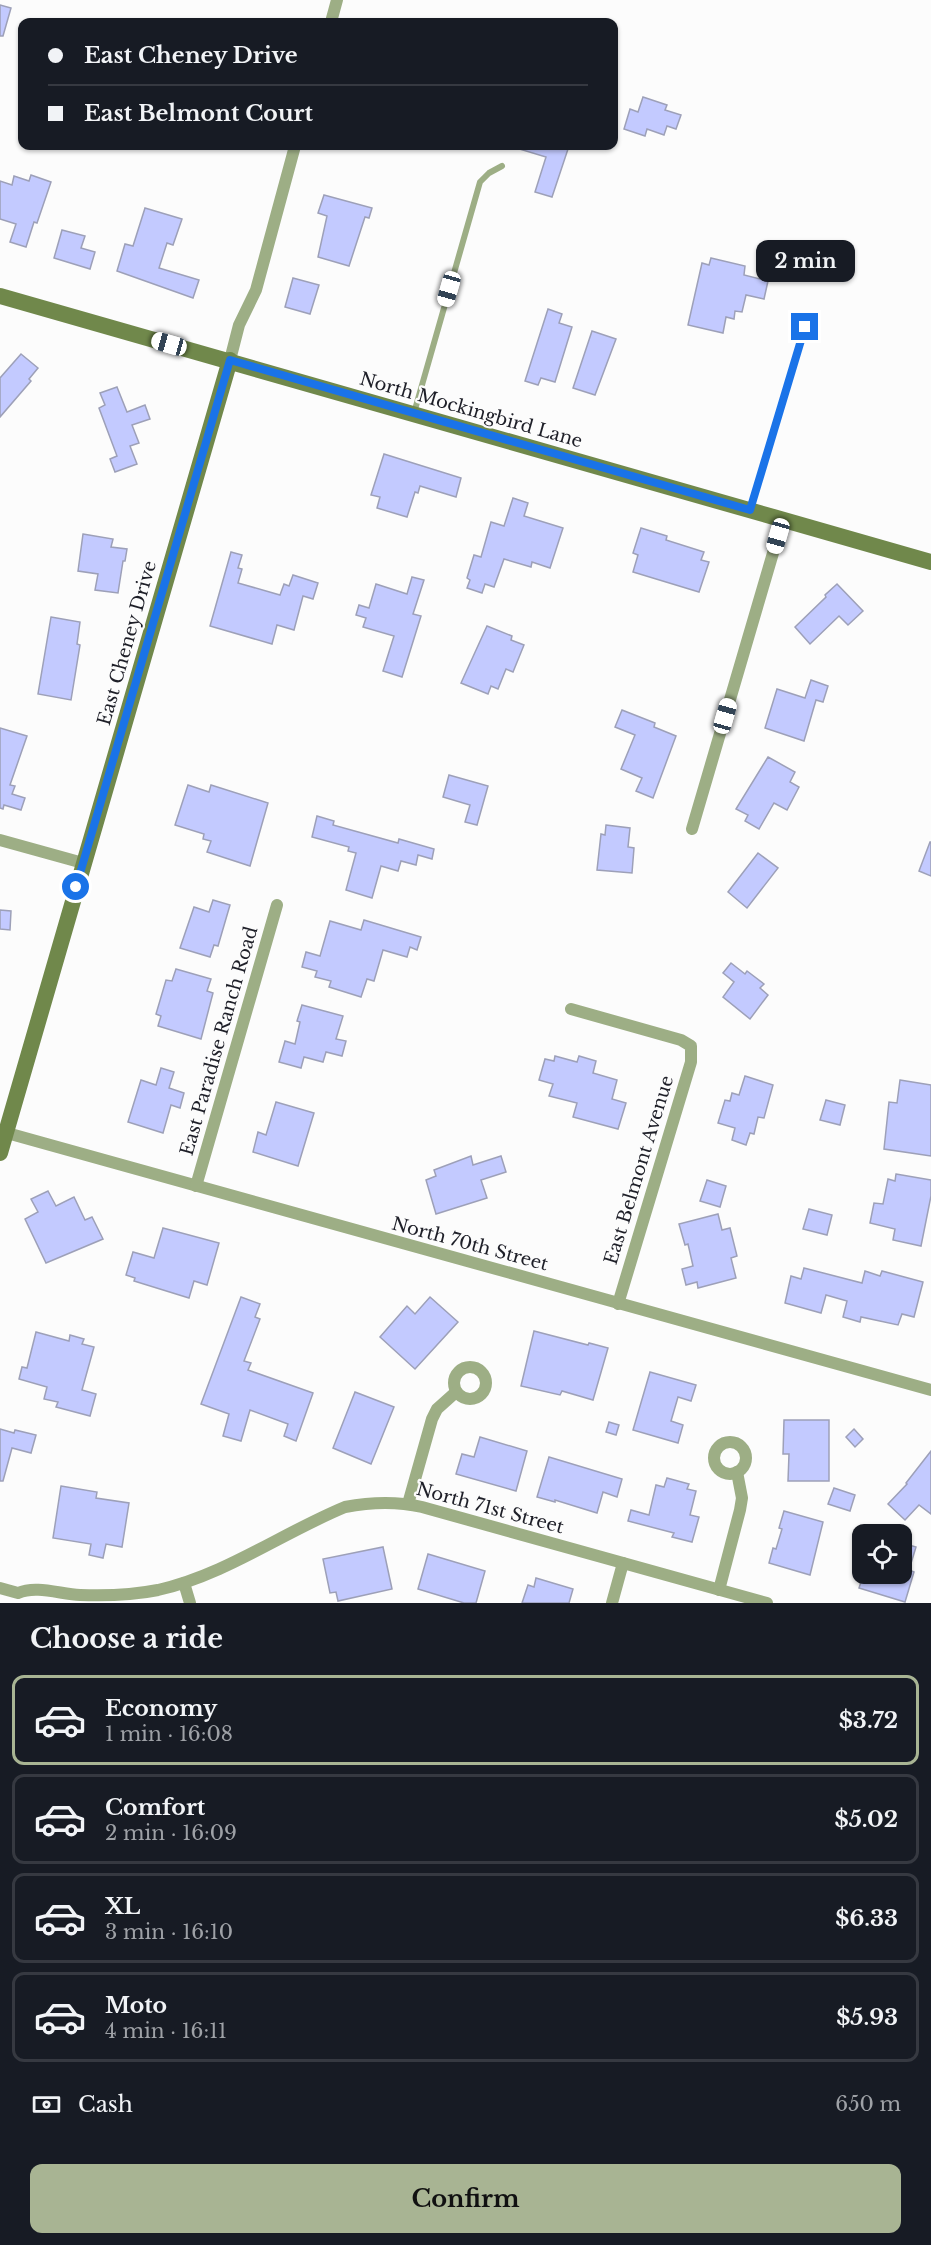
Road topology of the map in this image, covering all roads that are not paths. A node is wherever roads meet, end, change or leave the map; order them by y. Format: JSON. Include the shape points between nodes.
{"nodes":[{"id":1,"x":337,"y":0,"type":"edge"},
{"id":2,"x":332,"y":18,"type":"edge"},
{"id":3,"x":295,"y":150,"type":"edge"},
{"id":4,"x":502,"y":166,"type":"dead end"},
{"id":5,"x":0,"y":296,"type":"edge"},
{"id":6,"x":805,"y":327,"type":"dead end"},
{"id":7,"x":230,"y":360,"type":"junction"},
{"id":8,"x":414,"y":413,"type":"junction"},
{"id":9,"x":750,"y":510,"type":"junction"},
{"id":10,"x":783,"y":519,"type":"junction"},
{"id":11,"x":931,"y":562,"type":"edge"},
{"id":12,"x":692,"y":829,"type":"dead end"},
{"id":13,"x":0,"y":840,"type":"edge"},
{"id":14,"x":83,"y":863,"type":"junction"},
{"id":15,"x":277,"y":905,"type":"dead end"},
{"id":16,"x":571,"y":1009,"type":"dead end"},
{"id":17,"x":3,"y":1132,"type":"edge"},
{"id":18,"x":0,"y":1153,"type":"edge"},
{"id":19,"x":196,"y":1186,"type":"junction"},
{"id":20,"x":618,"y":1304,"type":"junction"},
{"id":21,"x":931,"y":1390,"type":"edge"},
{"id":22,"x":456,"y":1392,"type":"dead end"},
{"id":23,"x":736,"y":1472,"type":"dead end"},
{"id":24,"x":408,"y":1504,"type":"junction"},
{"id":25,"x":623,"y":1563,"type":"junction"},
{"id":26,"x":184,"y":1583,"type":"junction"},
{"id":27,"x":0,"y":1588,"type":"edge"},
{"id":28,"x":719,"y":1590,"type":"junction"},
{"id":29,"x":17,"y":1598,"type":"edge"},
{"id":30,"x":190,"y":1603,"type":"edge"},
{"id":31,"x":612,"y":1603,"type":"edge"},
{"id":32,"x":767,"y":1603,"type":"edge"}],
"edges":[{"from":1,"to":2,"type":"street"},
{"from":3,"to":7,"type":"street","name":"East Cheney Drive","via":[[256,290],[239,325]]},
{"from":4,"to":8,"type":"lane","via":[[480,182]]},
{"from":5,"to":7,"type":"street","name":"North Mockingbird Lane"},
{"from":6,"to":9,"type":"lane"},
{"from":7,"to":8,"type":"street","name":"North Mockingbird Lane"},
{"from":7,"to":14,"type":"street","name":"East Cheney Drive"},
{"from":8,"to":9,"type":"street","name":"North Mockingbird Lane"},
{"from":9,"to":10,"type":"street","name":"North Mockingbird Lane"},
{"from":10,"to":11,"type":"street","name":"North Mockingbird Lane"},
{"from":10,"to":12,"type":"street"},
{"from":13,"to":14,"type":"street"},
{"from":14,"to":17,"type":"street","name":"East Cheney Drive"},
{"from":15,"to":19,"type":"street","name":"East Paradise Ranch Road"},
{"from":16,"to":20,"type":"street","name":"East Belmont Avenue","via":[[692,1046],[691,1062]]},
{"from":17,"to":18,"type":"street","name":"East Cheney Drive"},
{"from":17,"to":19,"type":"street","name":"North 70th Street"},
{"from":19,"to":20,"type":"street","name":"North 70th Street"},
{"from":20,"to":21,"type":"street","name":"North 70th Street"},
{"from":22,"to":24,"type":"street","via":[[432,1419]]},
{"from":23,"to":28,"type":"street","via":[[742,1498]]},
{"from":24,"to":25,"type":"street","name":"North 71st Street"},
{"from":24,"to":26,"type":"street","name":"North 71st Street","via":[[345,1507]]},
{"from":25,"to":28,"type":"street","name":"North 71st Street"},
{"from":25,"to":31,"type":"street"},
{"from":26,"to":29,"type":"street","name":"North 71st Street","via":[[129,1594],[79,1595],[28,1589]]},
{"from":26,"to":30,"type":"street"},
{"from":27,"to":29,"type":"street","name":"North 71st Street"},
{"from":28,"to":32,"type":"street","name":"North 71st Street"}]}
